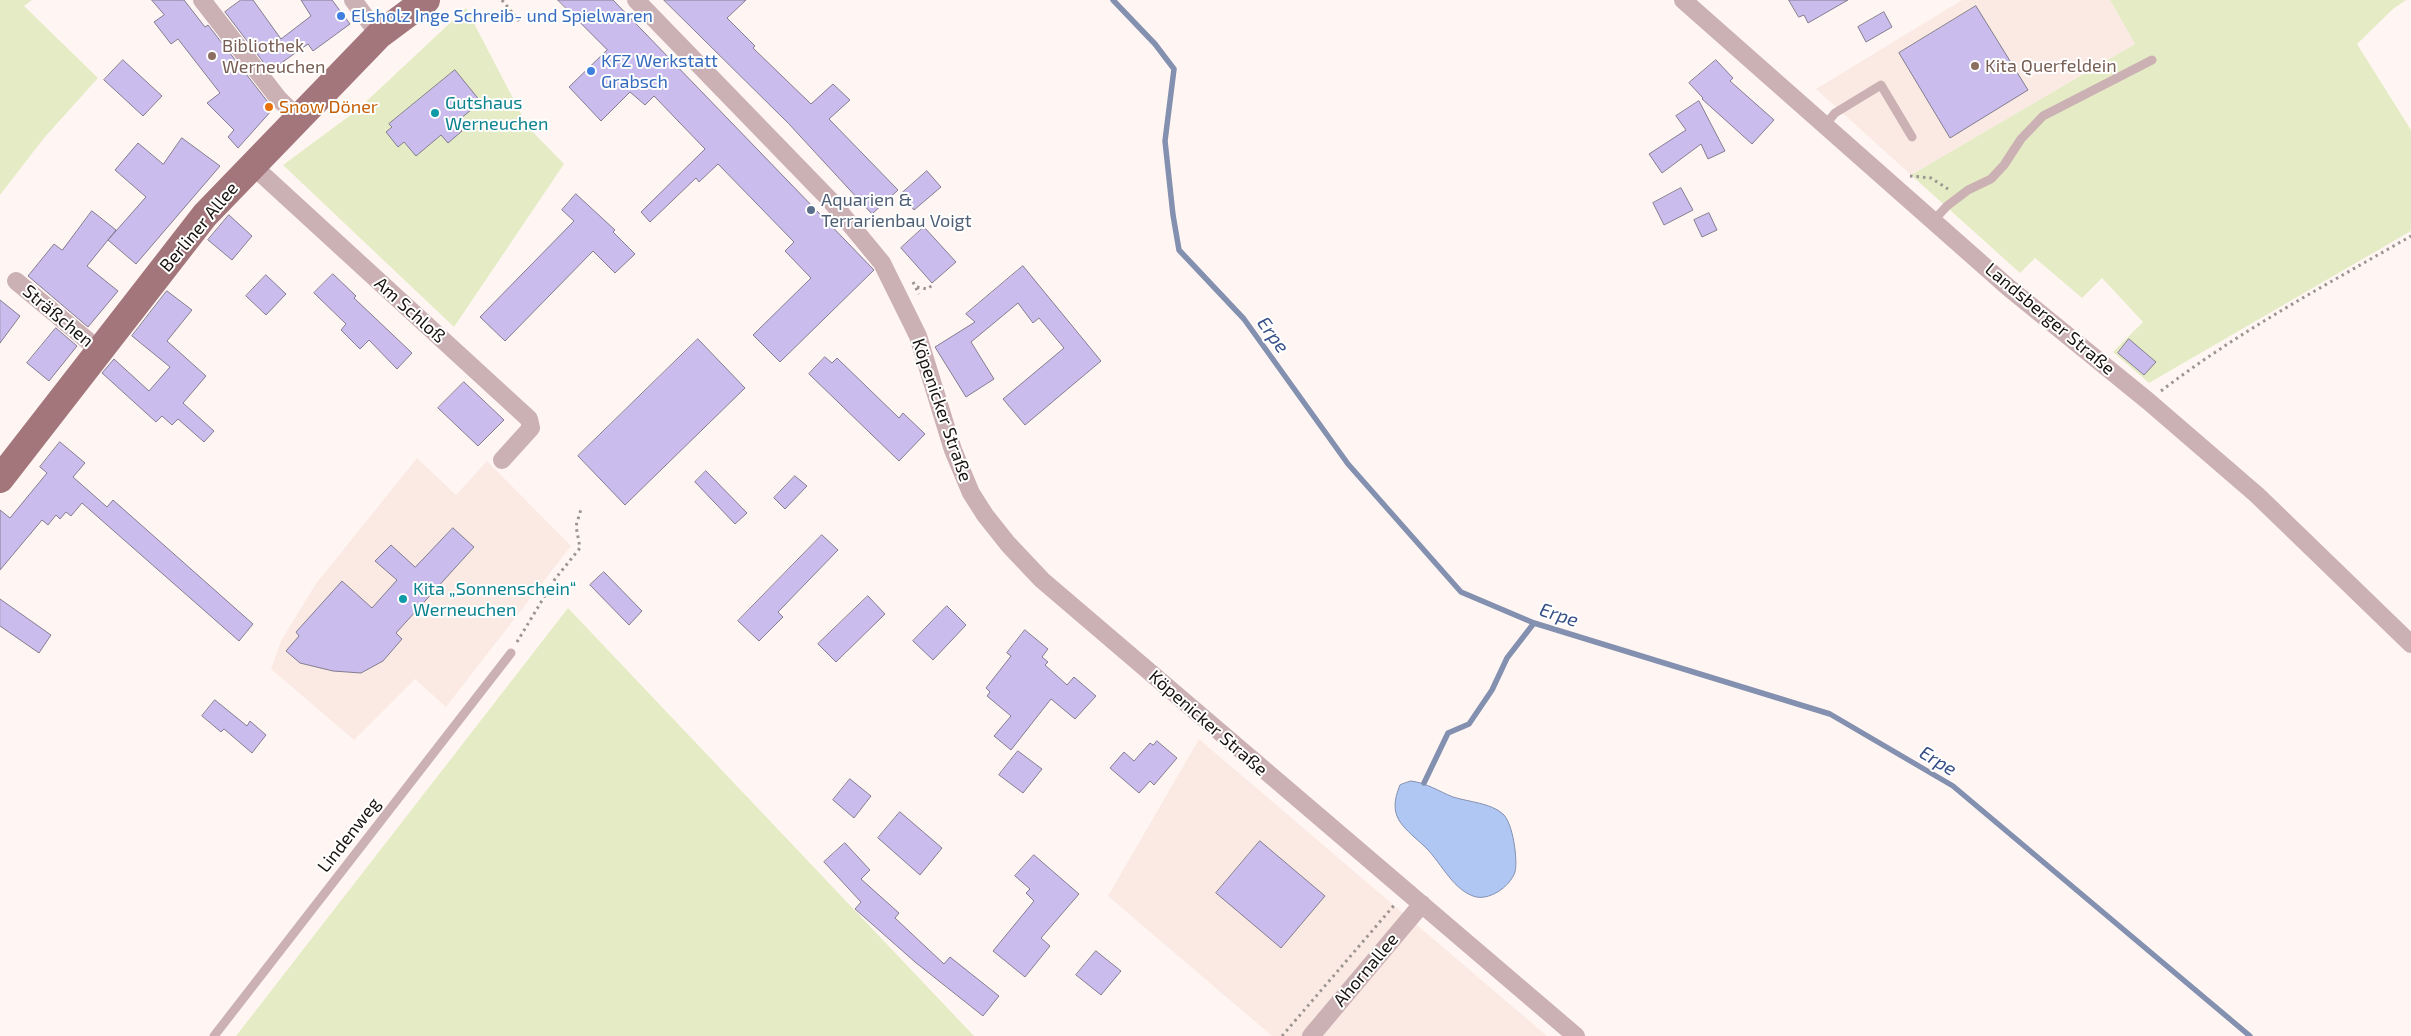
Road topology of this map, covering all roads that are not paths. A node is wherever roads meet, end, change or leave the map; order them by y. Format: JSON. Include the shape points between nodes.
{"nodes":[{"id":1,"x":202,"y":0,"type":"edge"},
{"id":2,"x":353,"y":0,"type":"edge"},
{"id":3,"x":426,"y":0,"type":"edge"},
{"id":4,"x":636,"y":0,"type":"edge"},
{"id":5,"x":1682,"y":0,"type":"edge"},
{"id":6,"x":379,"y":35,"type":"junction"},
{"id":7,"x":2152,"y":60,"type":"dead end"},
{"id":8,"x":298,"y":118,"type":"junction"},
{"id":9,"x":1826,"y":124,"type":"junction"},
{"id":10,"x":1912,"y":137,"type":"dead end"},
{"id":11,"x":252,"y":165,"type":"junction"},
{"id":12,"x":1934,"y":220,"type":"junction"},
{"id":13,"x":16,"y":281,"type":"dead end"},
{"id":14,"x":99,"y":350,"type":"junction"},
{"id":15,"x":502,"y":460,"type":"dead end"},
{"id":16,"x":0,"y":479,"type":"edge"},
{"id":17,"x":2411,"y":644,"type":"edge"},
{"id":18,"x":511,"y":653,"type":"road end"},
{"id":19,"x":1422,"y":904,"type":"junction"},
{"id":20,"x":214,"y":1036,"type":"edge"},
{"id":21,"x":1311,"y":1036,"type":"edge"},
{"id":22,"x":1576,"y":1036,"type":"edge"}],
"edges":[{"from":1,"to":8,"type":"street","via":[[278,98]]},
{"from":2,"to":6,"type":"street"},
{"from":3,"to":6,"type":"main road","name":"Berliner Allee"},
{"from":4,"to":19,"type":"street","name":"Köpenicker Straße","via":[[830,200],[882,263],[918,336],[964,477],[985,515],[1008,544],[1049,586]]},
{"from":5,"to":9,"type":"street","name":"Landsberger Straße"},
{"from":6,"to":8,"type":"main road","name":"Berliner Allee"},
{"from":7,"to":12,"type":"lane","via":[[2043,116],[2021,138],[1991,179],[1968,190]]},
{"from":8,"to":11,"type":"main road","name":"Berliner Allee"},
{"from":9,"to":10,"type":"lane","via":[[1835,113],[1881,85]]},
{"from":9,"to":12,"type":"street","name":"Landsberger Straße"},
{"from":11,"to":14,"type":"main road","name":"Berliner Allee","via":[[205,215]]},
{"from":11,"to":15,"type":"street","name":"Am Schloß","via":[[529,419],[531,428]]},
{"from":12,"to":17,"type":"street","name":"Landsberger Straße","via":[[2010,288],[2257,495]]},
{"from":13,"to":14,"type":"street","name":"Sträßchen"},
{"from":14,"to":16,"type":"main road","name":"Berliner Allee"},
{"from":18,"to":20,"type":"lane","name":"Lindenweg"},
{"from":19,"to":21,"type":"street","name":"Ahornallee"},
{"from":19,"to":22,"type":"street","name":"Köpenicker Straße"}]}
